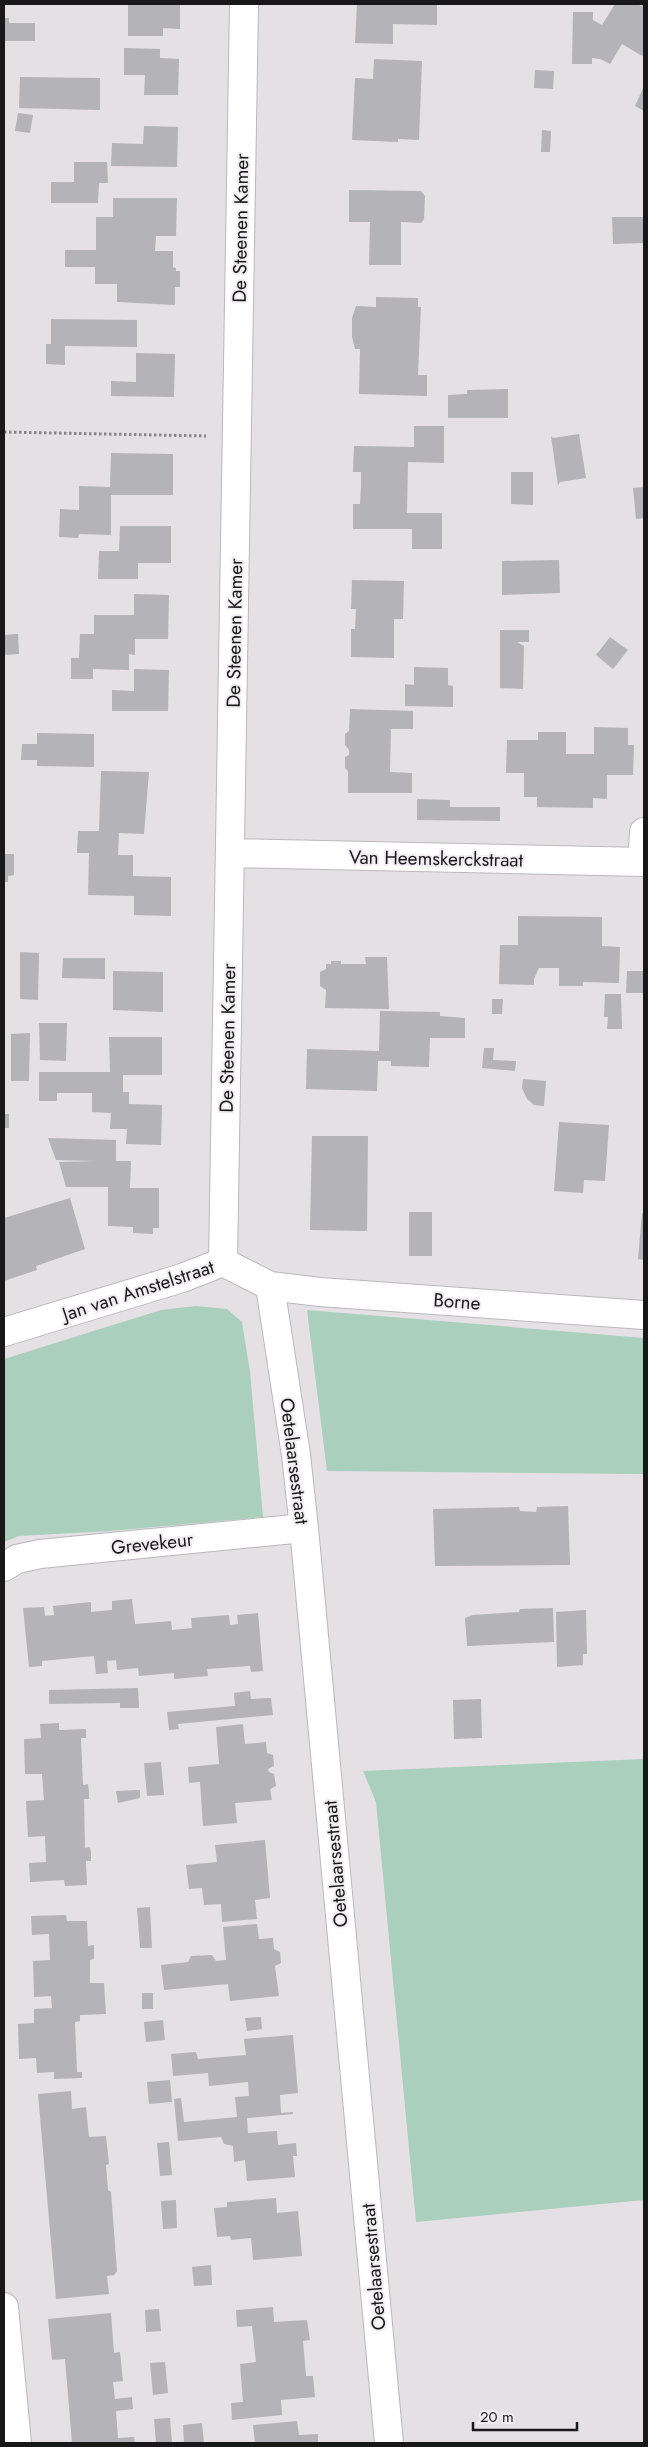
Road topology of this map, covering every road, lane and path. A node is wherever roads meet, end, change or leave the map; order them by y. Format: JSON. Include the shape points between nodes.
{"nodes":[{"id":1,"x":244,"y":4,"type":"edge"},
{"id":2,"x":4,"y":432,"type":"edge"},
{"id":3,"x":237,"y":437,"type":"junction"},
{"id":4,"x":644,"y":832,"type":"edge"},
{"id":5,"x":231,"y":853,"type":"junction"},
{"id":6,"x":643,"y":862,"type":"edge"},
{"id":7,"x":223,"y":1262,"type":"junction"},
{"id":8,"x":270,"y":1286,"type":"junction"},
{"id":9,"x":644,"y":1315,"type":"edge"},
{"id":10,"x":4,"y":1332,"type":"edge"},
{"id":11,"x":304,"y":1528,"type":"junction"},
{"id":12,"x":4,"y":1568,"type":"edge"},
{"id":13,"x":4,"y":2306,"type":"edge"},
{"id":14,"x":17,"y":2443,"type":"edge"},
{"id":15,"x":389,"y":2443,"type":"edge"}],
"edges":[{"from":1,"to":3,"type":"street","name":"De Steenen Kamer"},
{"from":2,"to":3,"type":"path"},
{"from":3,"to":5,"type":"street","name":"De Steenen Kamer"},
{"from":4,"to":6,"type":"street","name":"Van Heemskerckstraat"},
{"from":5,"to":6,"type":"street","name":"Van Heemskerckstraat"},
{"from":5,"to":7,"type":"street","name":"De Steenen Kamer"},
{"from":7,"to":8,"type":"street","name":"Jan van Amstelstraat"},
{"from":7,"to":10,"type":"street","name":"Jan van Amstelstraat","via":[[182,1278]]},
{"from":8,"to":9,"type":"street","name":"Borne"},
{"from":8,"to":11,"type":"street","name":"Oetelaarsestraat"},
{"from":11,"to":12,"type":"street","name":"Grevekeur","via":[[40,1554],[17,1559]]},
{"from":11,"to":15,"type":"street","name":"Oetelaarsestraat"},
{"from":13,"to":14,"type":"street"}]}
